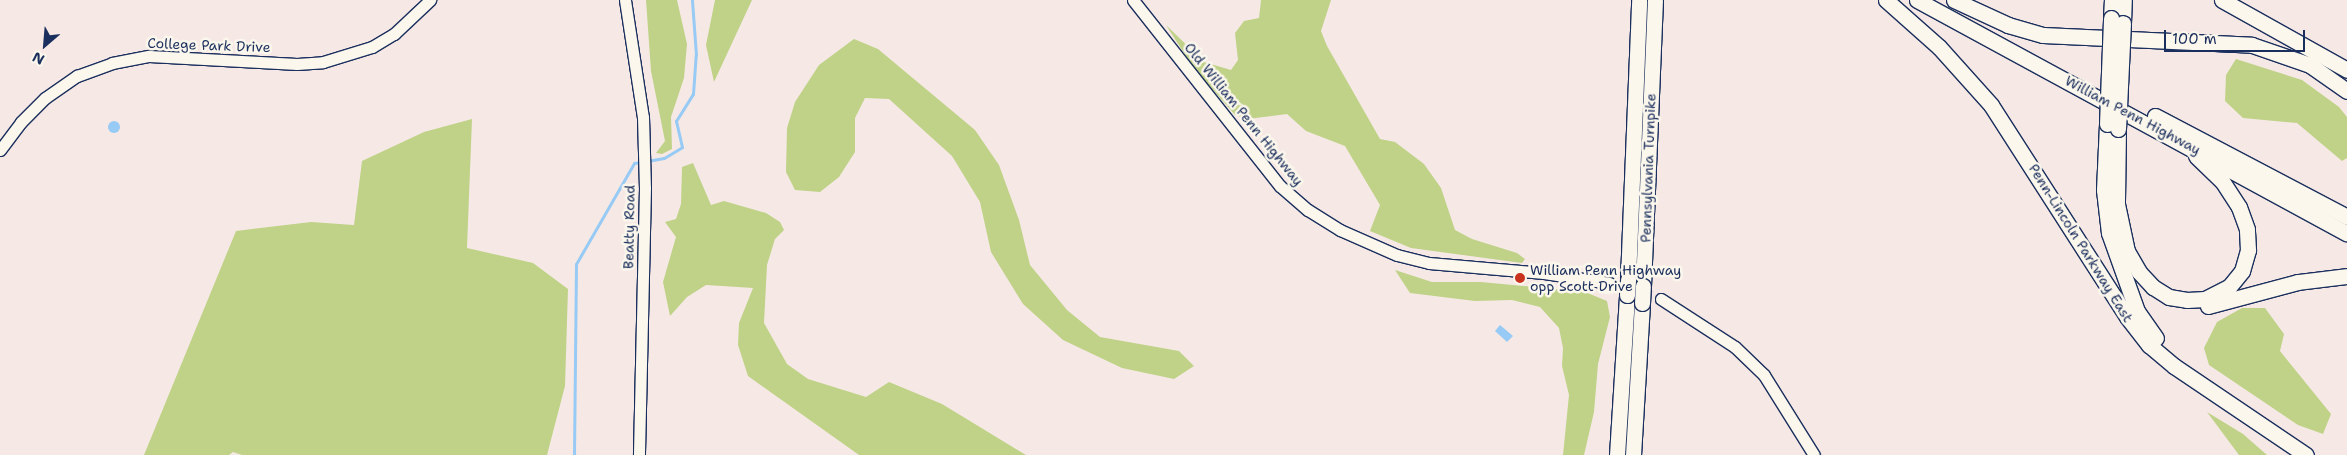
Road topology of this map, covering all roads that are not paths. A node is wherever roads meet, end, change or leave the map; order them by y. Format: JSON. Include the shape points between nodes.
{"nodes":[{"id":1,"x":430,"y":0,"type":"edge"},
{"id":2,"x":625,"y":0,"type":"edge"},
{"id":3,"x":1132,"y":0,"type":"edge"},
{"id":4,"x":1639,"y":0,"type":"edge"},
{"id":5,"x":1654,"y":0,"type":"edge"},
{"id":6,"x":1886,"y":0,"type":"edge"},
{"id":7,"x":1917,"y":0,"type":"edge"},
{"id":8,"x":1938,"y":0,"type":"edge"},
{"id":9,"x":1954,"y":0,"type":"edge"},
{"id":10,"x":2112,"y":0,"type":"edge"},
{"id":11,"x":2124,"y":0,"type":"edge"},
{"id":12,"x":2222,"y":0,"type":"edge"},
{"id":13,"x":2117,"y":20,"type":"junction"},
{"id":14,"x":2265,"y":27,"type":"junction"},
{"id":15,"x":2347,"y":70,"type":"edge"},
{"id":16,"x":2325,"y":73,"type":"junction"},
{"id":17,"x":2347,"y":91,"type":"edge"},
{"id":18,"x":2112,"y":127,"type":"junction"},
{"id":19,"x":2178,"y":140,"type":"junction"},
{"id":20,"x":0,"y":150,"type":"edge"},
{"id":21,"x":2347,"y":217,"type":"edge"},
{"id":22,"x":2347,"y":233,"type":"edge"},
{"id":23,"x":2118,"y":259,"type":"junction"},
{"id":24,"x":2347,"y":276,"type":"edge"},
{"id":25,"x":1609,"y":283,"type":"tunnel mouth"},
{"id":26,"x":1662,"y":299,"type":"tunnel mouth"},
{"id":27,"x":2201,"y":384,"type":"junction"},
{"id":28,"x":639,"y":455,"type":"edge"},
{"id":29,"x":1617,"y":455,"type":"edge"},
{"id":30,"x":1633,"y":455,"type":"edge"},
{"id":31,"x":1814,"y":455,"type":"edge"},
{"id":32,"x":2306,"y":455,"type":"edge"}],
"edges":[{"from":1,"to":20,"type":"street","name":"College Park Drive","via":[[394,34],[372,47],[323,62],[297,64],[149,56],[112,63],[77,76],[45,98]]},
{"from":2,"to":28,"type":"street","name":"Beatty Road","via":[[642,117],[645,188]]},
{"from":3,"to":25,"type":"street","name":"Old William Penn Highway","via":[[1280,186],[1308,210],[1340,230],[1396,256],[1429,263],[1544,273]]},
{"from":4,"to":29,"type":"highway","name":"Pennsylvania Turnpike","bridge":true},
{"from":5,"to":30,"type":"highway","name":"Pennsylvania Turnpike","bridge":true},
{"from":6,"to":27,"type":"highway","name":"Penn-Lincoln Parkway East","via":[[1956,64],[2007,127],[2135,329],[2156,352]]},
{"from":7,"to":19,"type":"highway","name":"William Penn Highway"},
{"from":8,"to":21,"type":"highway","name":"William Penn Highway"},
{"from":9,"to":16,"type":"highway","via":[[2008,25],[2042,35],[2246,44],[2294,58]]},
{"from":10,"to":13,"type":"highway"},
{"from":11,"to":13,"type":"highway"},
{"from":12,"to":14,"type":"highway"},
{"from":13,"to":18,"type":"highway","bridge":true},
{"from":14,"to":15,"type":"highway"},
{"from":14,"to":16,"type":"highway"},
{"from":16,"to":17,"type":"highway"},
{"from":18,"to":19,"type":"highway","via":[[2117,204],[2131,260],[2143,278],[2163,294],[2181,300],[2199,300],[2223,291],[2238,277],[2247,257],[2247,229],[2228,189]]},
{"from":18,"to":23,"type":"highway","via":[[2105,205]]},
{"from":19,"to":22,"type":"highway","name":"William Penn Highway"},
{"from":23,"to":24,"type":"highway","via":[[2148,293],[2166,304],[2187,308],[2207,306],[2314,279]]},
{"from":23,"to":27,"type":"highway","via":[[2142,320],[2162,346]]},
{"from":26,"to":31,"type":"street","via":[[1735,347],[1764,375]]},
{"from":27,"to":32,"type":"highway","name":"Penn-Lincoln Parkway East"}]}
